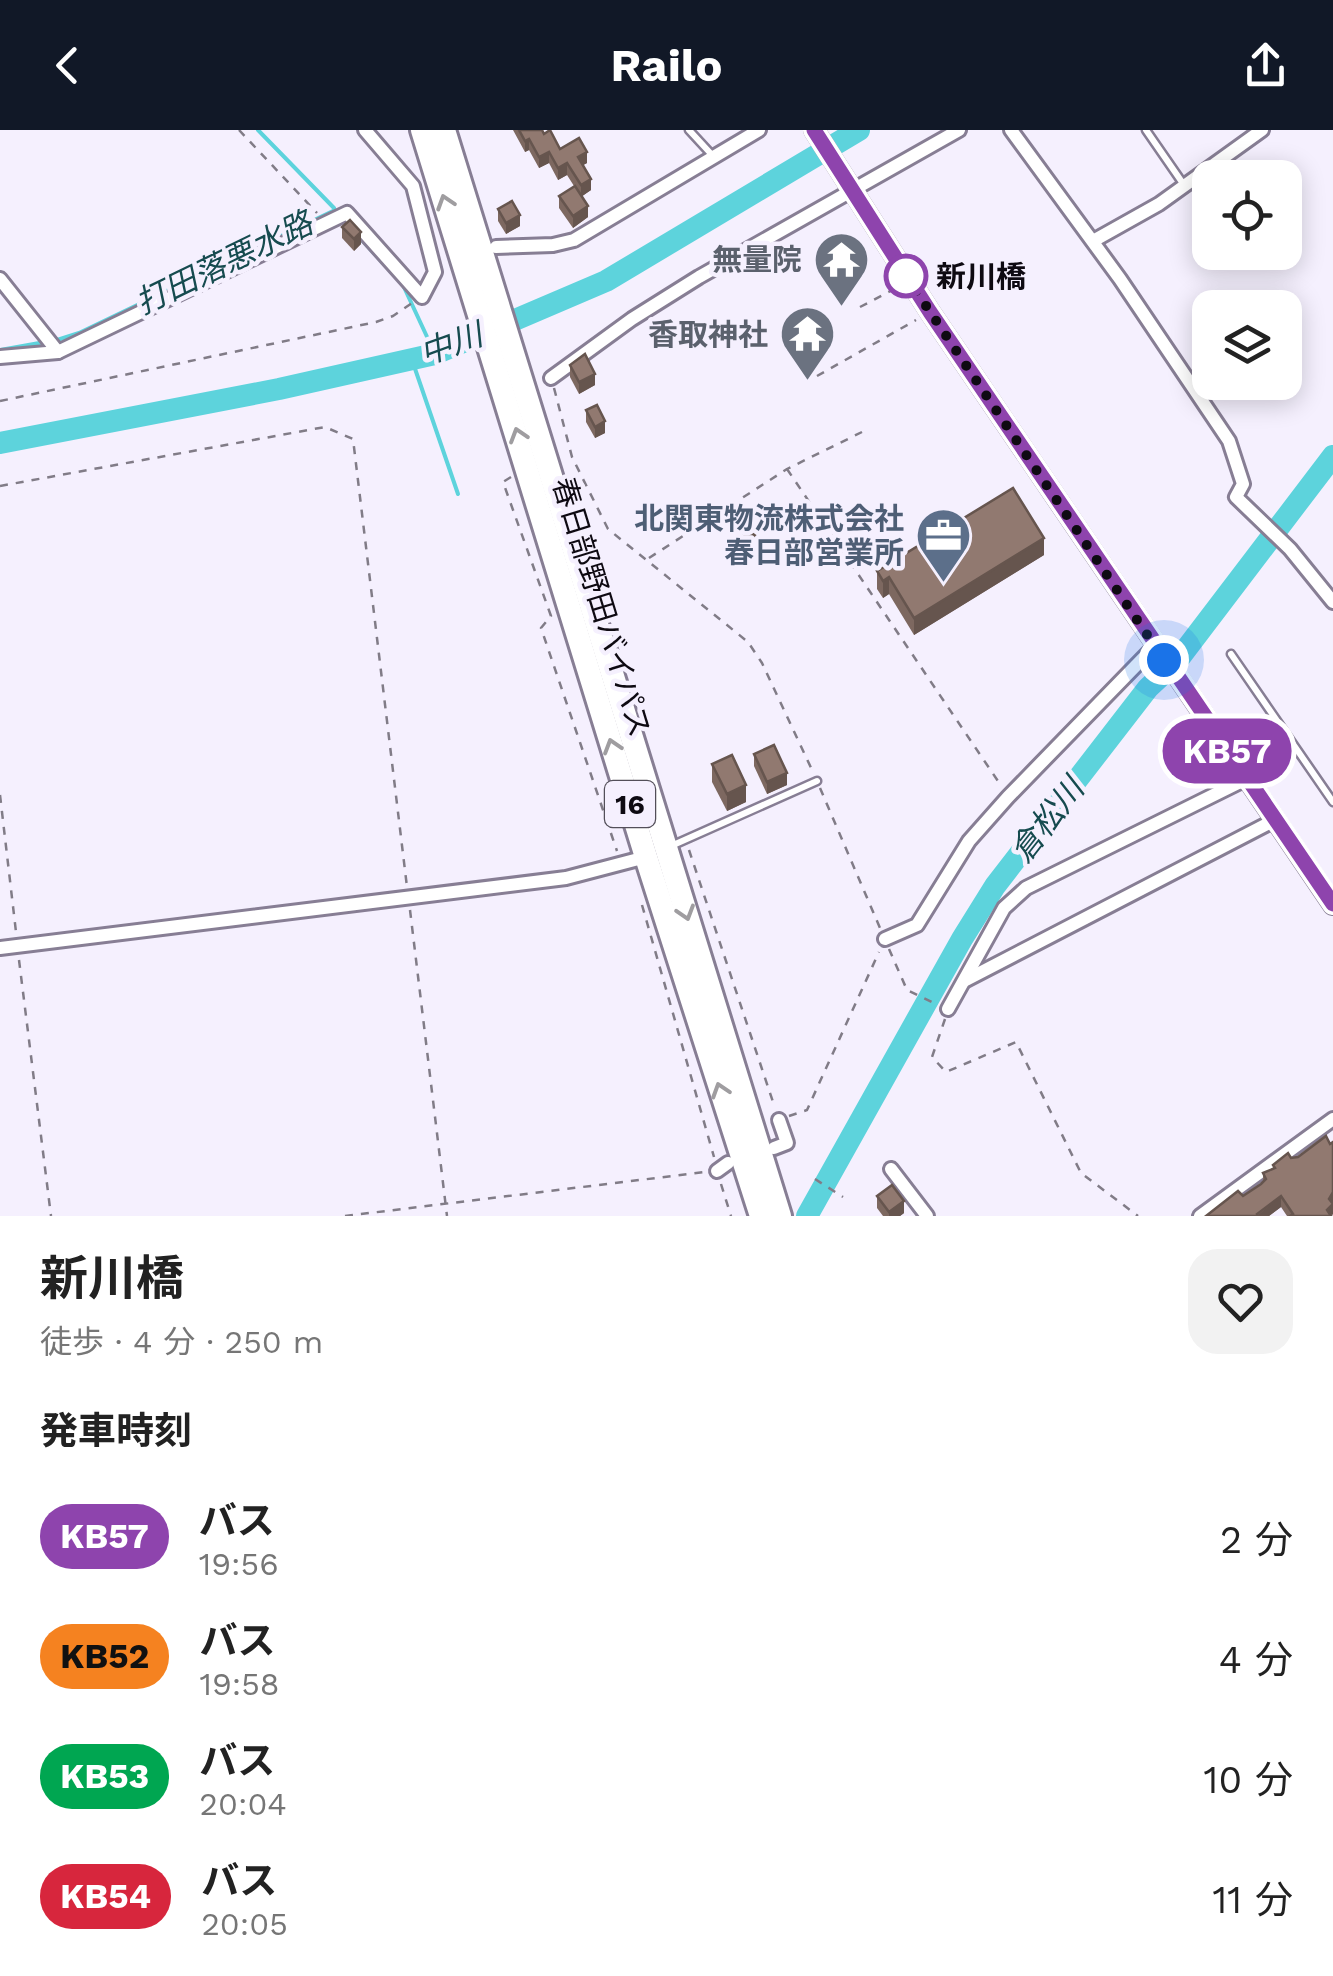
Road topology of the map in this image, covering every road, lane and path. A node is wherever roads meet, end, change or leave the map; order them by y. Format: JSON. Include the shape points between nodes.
{"nodes":[{"id":1,"x":239,"y":130,"type":"edge"},
{"id":2,"x":365,"y":130,"type":"edge"},
{"id":3,"x":422,"y":130,"type":"edge"},
{"id":4,"x":444,"y":130,"type":"edge"},
{"id":5,"x":689,"y":130,"type":"edge"},
{"id":6,"x":759,"y":130,"type":"edge"},
{"id":7,"x":814,"y":130,"type":"edge"},
{"id":8,"x":958,"y":130,"type":"edge"},
{"id":9,"x":1012,"y":130,"type":"edge"},
{"id":10,"x":1146,"y":130,"type":"edge"},
{"id":11,"x":1262,"y":130,"type":"edge"},
{"id":12,"x":714,"y":157,"type":"junction"},
{"id":13,"x":846,"y":182,"type":"junction"},
{"id":14,"x":1184,"y":186,"type":"junction"},
{"id":15,"x":328,"y":224,"type":"junction"},
{"id":16,"x":1092,"y":241,"type":"junction"},
{"id":17,"x":484,"y":263,"type":"junction"},
{"id":18,"x":0,"y":279,"type":"edge"},
{"id":19,"x":909,"y":280,"type":"junction"},
{"id":20,"x":422,"y":297,"type":"junction"},
{"id":21,"x":860,"y":307,"type":"dead end"},
{"id":22,"x":930,"y":312,"type":"junction"},
{"id":23,"x":58,"y":352,"type":"junction"},
{"id":24,"x":0,"y":357,"type":"edge"},
{"id":25,"x":817,"y":376,"type":"dead end"},
{"id":26,"x":552,"y":378,"type":"joint"},
{"id":27,"x":0,"y":401,"type":"edge"},
{"id":28,"x":862,"y":432,"type":"dead end"},
{"id":29,"x":787,"y":470,"type":"junction"},
{"id":30,"x":512,"y":476,"type":"dead end"},
{"id":31,"x":0,"y":486,"type":"edge"},
{"id":32,"x":648,"y":559,"type":"junction"},
{"id":33,"x":1333,"y":602,"type":"edge"},
{"id":34,"x":1160,"y":653,"type":"junction"},
{"id":35,"x":1231,"y":654,"type":"dead end"},
{"id":36,"x":1246,"y":779,"type":"junction"},
{"id":37,"x":817,"y":781,"type":"junction"},
{"id":38,"x":0,"y":795,"type":"edge"},
{"id":39,"x":1008,"y":797,"type":"junction"},
{"id":40,"x":1333,"y":802,"type":"edge"},
{"id":41,"x":1274,"y":820,"type":"junction"},
{"id":42,"x":666,"y":848,"type":"junction"},
{"id":43,"x":621,"y":864,"type":"junction"},
{"id":44,"x":639,"y":894,"type":"dead end"},
{"id":45,"x":408,"y":898,"type":"junction"},
{"id":46,"x":1333,"y":904,"type":"edge"},
{"id":47,"x":885,"y":938,"type":"junction"},
{"id":48,"x":18,"y":946,"type":"junction"},
{"id":49,"x":0,"y":948,"type":"edge"},
{"id":50,"x":964,"y":981,"type":"junction"},
{"id":51,"x":948,"y":1009,"type":"junction"},
{"id":52,"x":1333,"y":1119,"type":"edge"},
{"id":53,"x":779,"y":1120,"type":"junction"},
{"id":54,"x":774,"y":1148,"type":"dead end"},
{"id":55,"x":723,"y":1167,"type":"junction"},
{"id":56,"x":891,"y":1169,"type":"dead end"},
{"id":57,"x":815,"y":1179,"type":"dead end"},
{"id":58,"x":842,"y":1197,"type":"dead end"},
{"id":59,"x":446,"y":1205,"type":"junction"},
{"id":60,"x":772,"y":1213,"type":"edge"},
{"id":61,"x":52,"y":1216,"type":"edge"},
{"id":62,"x":345,"y":1216,"type":"edge"},
{"id":63,"x":447,"y":1216,"type":"edge"},
{"id":64,"x":731,"y":1216,"type":"edge"},
{"id":65,"x":927,"y":1216,"type":"edge"},
{"id":66,"x":1138,"y":1216,"type":"edge"},
{"id":67,"x":1200,"y":1216,"type":"edge"}],
"edges":[{"from":1,"to":15,"type":"path"},
{"from":2,"to":20,"type":"street","via":[[413,186],[435,272]]},
{"from":17,"to":3,"type":"highway","name":"春日部野田バイパス","number":"16","one_way":true},
{"from":4,"to":17,"type":"highway","name":"春日部野田バイパス","number":"16"},
{"from":5,"to":12,"type":"lane"},
{"from":6,"to":12,"type":"street"},
{"from":7,"to":13,"type":"main road"},
{"from":8,"to":13,"type":"street"},
{"from":9,"to":16,"type":"street"},
{"from":10,"to":14,"type":"lane"},
{"from":11,"to":14,"type":"street"},
{"from":12,"to":17,"type":"street","via":[[574,240]]},
{"from":13,"to":19,"type":"main road"},
{"from":13,"to":26,"type":"street"},
{"from":14,"to":16,"type":"street"},
{"from":15,"to":20,"type":"street","via":[[347,214]]},
{"from":15,"to":23,"type":"street"},
{"from":16,"to":33,"type":"street","via":[[1229,441],[1243,484],[1236,497]]},
{"from":17,"to":42,"type":"highway","name":"春日部野田バイパス","number":"16","via":[[514,388]]},
{"from":18,"to":23,"type":"street"},
{"from":19,"to":21,"type":"path"},
{"from":19,"to":22,"type":"main road"},
{"from":20,"to":27,"type":"path","via":[[376,322]]},
{"from":22,"to":25,"type":"path"},
{"from":22,"to":34,"type":"main road"},
{"from":23,"to":24,"type":"street"},
{"from":26,"to":32,"type":"path","via":[[572,457],[608,529]]},
{"from":28,"to":29,"type":"path"},
{"from":29,"to":32,"type":"path"},
{"from":29,"to":39,"type":"path"},
{"from":30,"to":43,"type":"path","via":[[503,482],[550,616],[541,628]]},
{"from":31,"to":45,"type":"path","via":[[324,427],[353,439]]},
{"from":32,"to":37,"type":"path","via":[[748,642]]},
{"from":34,"to":36,"type":"main road"},
{"from":34,"to":39,"type":"street"},
{"from":35,"to":40,"type":"lane"},
{"from":36,"to":41,"type":"main road"},
{"from":36,"to":50,"type":"street","via":[[1026,888],[1004,908]]},
{"from":37,"to":42,"type":"lane"},
{"from":37,"to":47,"type":"path"},
{"from":38,"to":48,"type":"path"},
{"from":39,"to":47,"type":"street","via":[[969,842],[917,925]]},
{"from":41,"to":46,"type":"main road"},
{"from":41,"to":50,"type":"street"},
{"from":42,"to":43,"type":"street"},
{"from":42,"to":53,"type":"path"},
{"from":42,"to":60,"type":"highway","name":"春日部野田バイパス","number":"16"},
{"from":43,"to":45,"type":"street","via":[[566,878]]},
{"from":44,"to":55,"type":"path"},
{"from":45,"to":48,"type":"street"},
{"from":45,"to":59,"type":"path"},
{"from":47,"to":51,"type":"path","via":[[907,990]]},
{"from":47,"to":53,"type":"path","via":[[807,1110]]},
{"from":48,"to":49,"type":"street"},
{"from":48,"to":61,"type":"path"},
{"from":50,"to":51,"type":"street"},
{"from":51,"to":66,"type":"path","via":[[932,1058],[946,1072],[1016,1042],[1081,1173]]},
{"from":52,"to":67,"type":"street"},
{"from":53,"to":54,"type":"street","via":[[788,1143]]},
{"from":55,"to":59,"type":"path"},
{"from":55,"to":64,"type":"path"},
{"from":56,"to":65,"type":"street"},
{"from":57,"to":58,"type":"path"},
{"from":59,"to":62,"type":"path"},
{"from":59,"to":63,"type":"path"}]}
